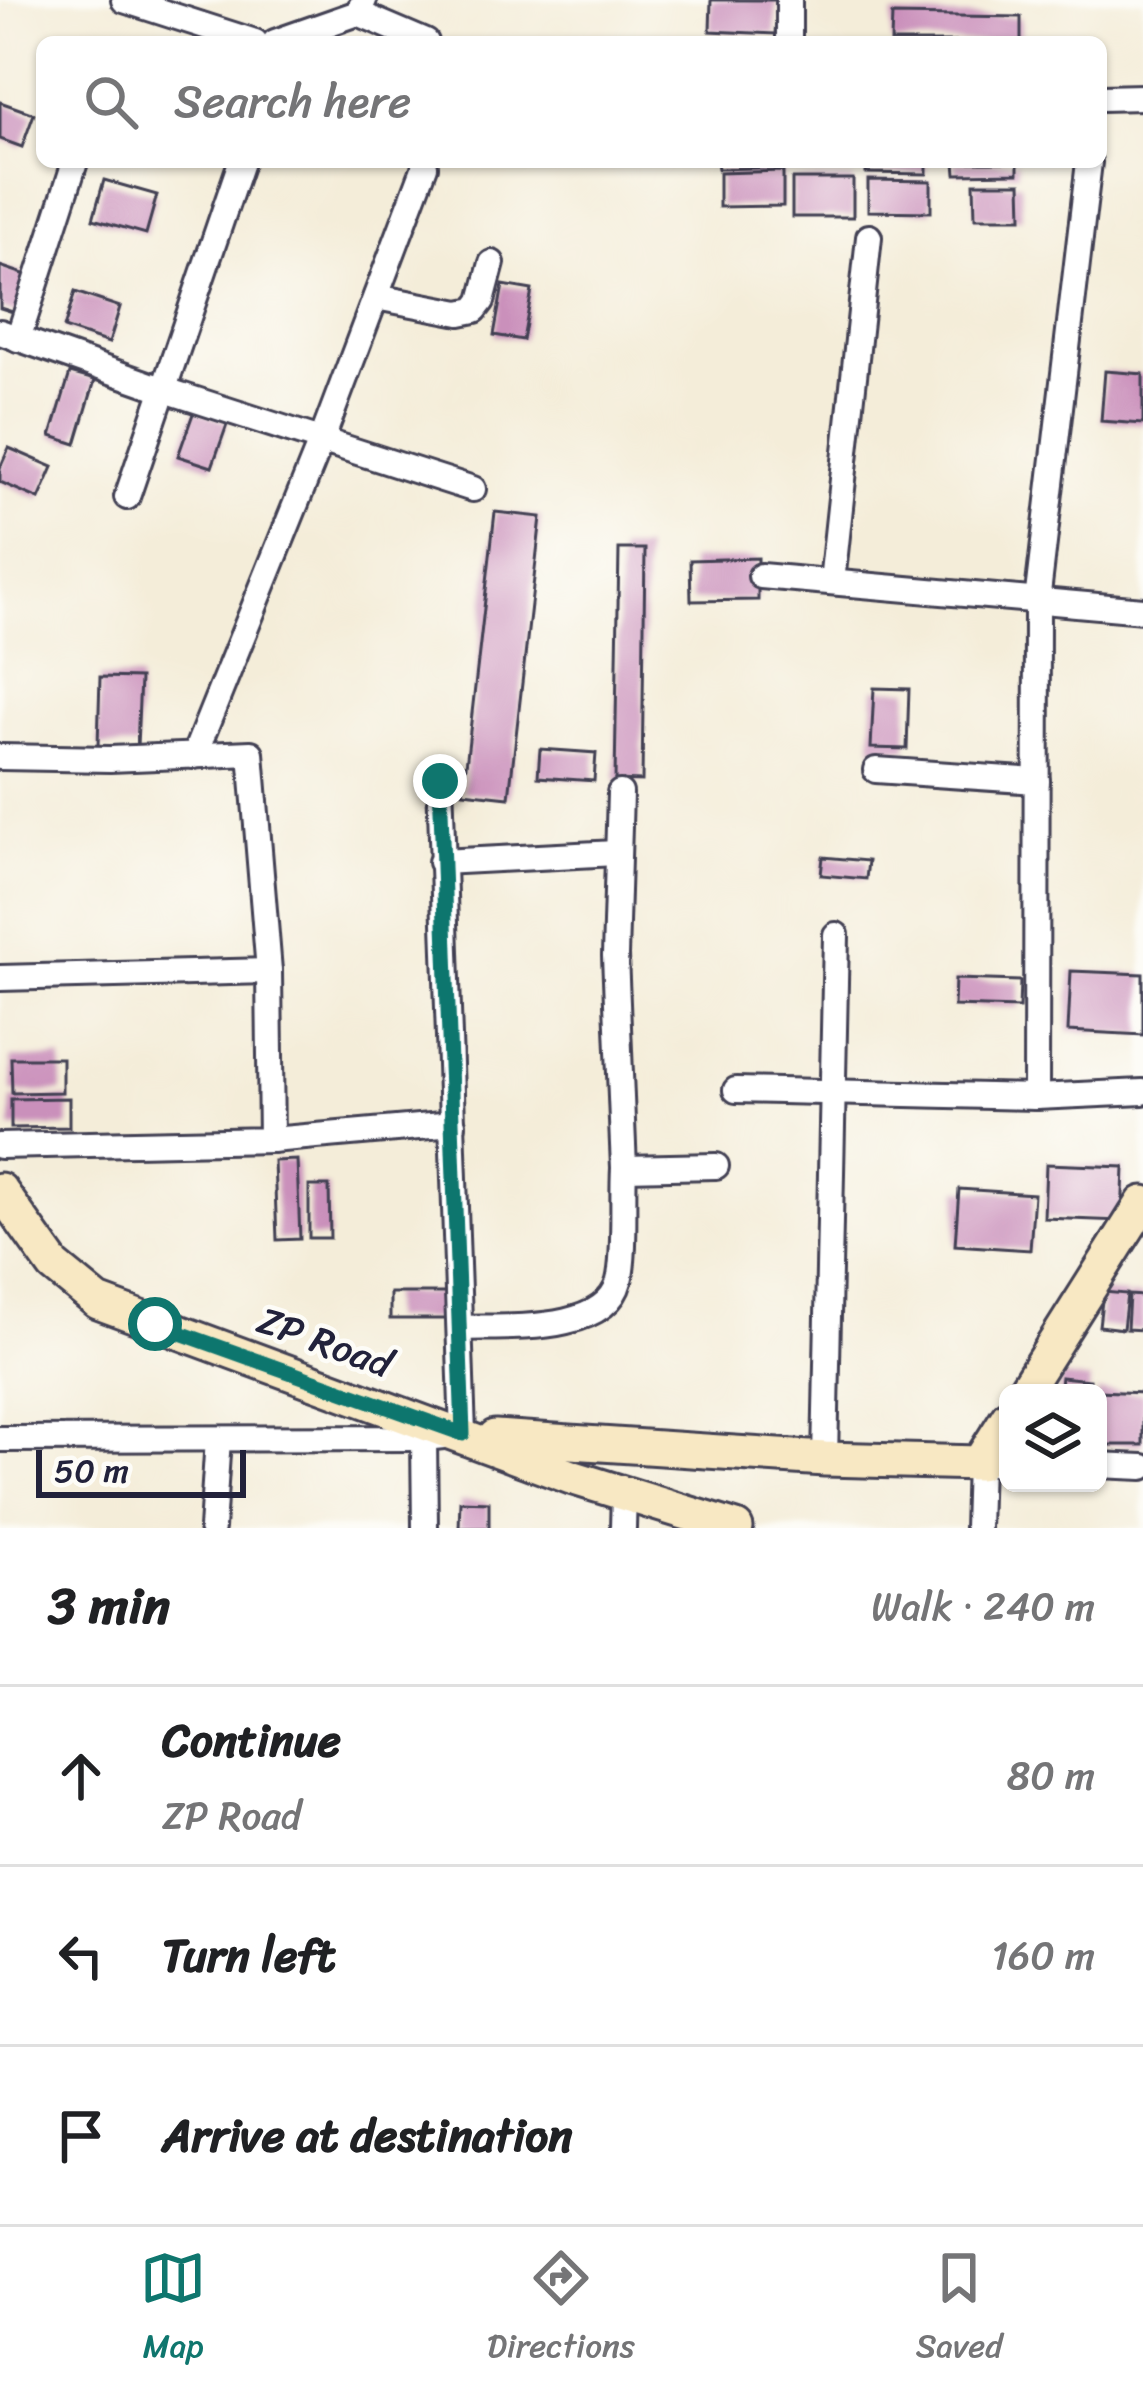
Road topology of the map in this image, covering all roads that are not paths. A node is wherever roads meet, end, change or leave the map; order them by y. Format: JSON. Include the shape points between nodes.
{"nodes":[{"id":1,"x":124,"y":0,"type":"edge"},
{"id":2,"x":790,"y":0,"type":"edge"},
{"id":3,"x":361,"y":7,"type":"edge"},
{"id":4,"x":236,"y":36,"type":"edge"},
{"id":5,"x":290,"y":36,"type":"edge"},
{"id":6,"x":415,"y":36,"type":"edge"},
{"id":7,"x":789,"y":36,"type":"edge"},
{"id":8,"x":1143,"y":97,"type":"edge"},
{"id":9,"x":1107,"y":98,"type":"edge"},
{"id":10,"x":73,"y":168,"type":"edge"},
{"id":11,"x":240,"y":168,"type":"edge"},
{"id":12,"x":424,"y":168,"type":"edge"},
{"id":13,"x":1088,"y":168,"type":"edge"},
{"id":14,"x":869,"y":237,"type":"dead end"},
{"id":15,"x":492,"y":263,"type":"dead end"},
{"id":16,"x":376,"y":297,"type":"junction"},
{"id":17,"x":9,"y":336,"type":"edge"},
{"id":18,"x":165,"y":391,"type":"junction"},
{"id":19,"x":322,"y":439,"type":"junction"},
{"id":20,"x":473,"y":489,"type":"dead end"},
{"id":21,"x":127,"y":497,"type":"dead end"},
{"id":22,"x":761,"y":576,"type":"dead end"},
{"id":23,"x":832,"y":582,"type":"junction"},
{"id":24,"x":1037,"y":602,"type":"junction"},
{"id":25,"x":1143,"y":610,"type":"edge"},
{"id":26,"x":194,"y":756,"type":"junction"},
{"id":27,"x":0,"y":758,"type":"edge"},
{"id":28,"x":876,"y":770,"type":"dead end"},
{"id":29,"x":440,"y":781,"type":"dead end"},
{"id":30,"x":1037,"y":781,"type":"junction"},
{"id":31,"x":620,"y":793,"type":"dead end"},
{"id":32,"x":616,"y":853,"type":"junction"},
{"id":33,"x":441,"y":862,"type":"junction"},
{"id":34,"x":836,"y":935,"type":"dead end"},
{"id":35,"x":269,"y":971,"type":"junction"},
{"id":36,"x":0,"y":978,"type":"edge"},
{"id":37,"x":736,"y":1090,"type":"dead end"},
{"id":38,"x":832,"y":1090,"type":"junction"},
{"id":39,"x":1143,"y":1092,"type":"edge"},
{"id":40,"x":1036,"y":1096,"type":"junction"},
{"id":41,"x":453,"y":1124,"type":"junction"},
{"id":42,"x":271,"y":1139,"type":"junction"},
{"id":43,"x":0,"y":1146,"type":"edge"},
{"id":44,"x":716,"y":1166,"type":"dead end"},
{"id":45,"x":624,"y":1168,"type":"junction"},
{"id":46,"x":4,"y":1203,"type":"edge"},
{"id":47,"x":1143,"y":1203,"type":"edge"},
{"id":48,"x":460,"y":1328,"type":"junction"},
{"id":49,"x":1029,"y":1384,"type":"edge"},
{"id":50,"x":463,"y":1434,"type":"junction"},
{"id":51,"x":424,"y":1438,"type":"junction"},
{"id":52,"x":0,"y":1439,"type":"edge"},
{"id":53,"x":218,"y":1439,"type":"junction"},
{"id":54,"x":825,"y":1459,"type":"junction"},
{"id":55,"x":993,"y":1463,"type":"edge"},
{"id":56,"x":1107,"y":1466,"type":"edge"},
{"id":57,"x":1143,"y":1467,"type":"edge"},
{"id":58,"x":624,"y":1492,"type":"junction"},
{"id":59,"x":212,"y":1528,"type":"edge"},
{"id":60,"x":425,"y":1528,"type":"edge"},
{"id":61,"x":623,"y":1528,"type":"edge"},
{"id":62,"x":736,"y":1528,"type":"edge"},
{"id":63,"x":977,"y":1528,"type":"edge"}],
"edges":[{"from":1,"to":4,"type":"street"},
{"from":2,"to":7,"type":"street"},
{"from":3,"to":5,"type":"street"},
{"from":3,"to":6,"type":"street"},
{"from":8,"to":9,"type":"street"},
{"from":10,"to":17,"type":"street"},
{"from":11,"to":18,"type":"street"},
{"from":12,"to":16,"type":"street"},
{"from":13,"to":24,"type":"street"},
{"from":14,"to":23,"type":"street"},
{"from":15,"to":16,"type":"street","via":[[475,310]]},
{"from":16,"to":19,"type":"street"},
{"from":17,"to":18,"type":"street"},
{"from":18,"to":19,"type":"street"},
{"from":18,"to":21,"type":"street"},
{"from":19,"to":20,"type":"street"},
{"from":19,"to":26,"type":"street"},
{"from":22,"to":23,"type":"street"},
{"from":23,"to":24,"type":"street"},
{"from":24,"to":25,"type":"street"},
{"from":24,"to":30,"type":"street"},
{"from":26,"to":27,"type":"street"},
{"from":26,"to":35,"type":"street","via":[[251,753]]},
{"from":28,"to":30,"type":"street"},
{"from":29,"to":33,"type":"street"},
{"from":30,"to":40,"type":"street"},
{"from":31,"to":32,"type":"street"},
{"from":32,"to":33,"type":"street"},
{"from":32,"to":45,"type":"street"},
{"from":33,"to":41,"type":"street"},
{"from":34,"to":38,"type":"street"},
{"from":35,"to":36,"type":"street"},
{"from":35,"to":42,"type":"street"},
{"from":37,"to":38,"type":"street"},
{"from":38,"to":40,"type":"street"},
{"from":38,"to":54,"type":"street"},
{"from":39,"to":40,"type":"street"},
{"from":41,"to":42,"type":"street"},
{"from":41,"to":48,"type":"street"},
{"from":42,"to":43,"type":"street"},
{"from":44,"to":45,"type":"street"},
{"from":45,"to":48,"type":"street","via":[[619,1282],[604,1306],[553,1323]]},
{"from":46,"to":50,"type":"street","name":"ZP Road","via":[[53,1266],[98,1302]]},
{"from":47,"to":49,"type":"street"},
{"from":48,"to":50,"type":"street"},
{"from":50,"to":51,"type":"street"},
{"from":50,"to":54,"type":"street"},
{"from":50,"to":58,"type":"street","name":"ZP Road"},
{"from":51,"to":53,"type":"street"},
{"from":51,"to":60,"type":"street"},
{"from":52,"to":53,"type":"street"},
{"from":53,"to":59,"type":"street"},
{"from":54,"to":55,"type":"street"},
{"from":55,"to":63,"type":"street"},
{"from":56,"to":57,"type":"street"},
{"from":58,"to":61,"type":"street"},
{"from":58,"to":62,"type":"street","name":"ZP Road"}]}
